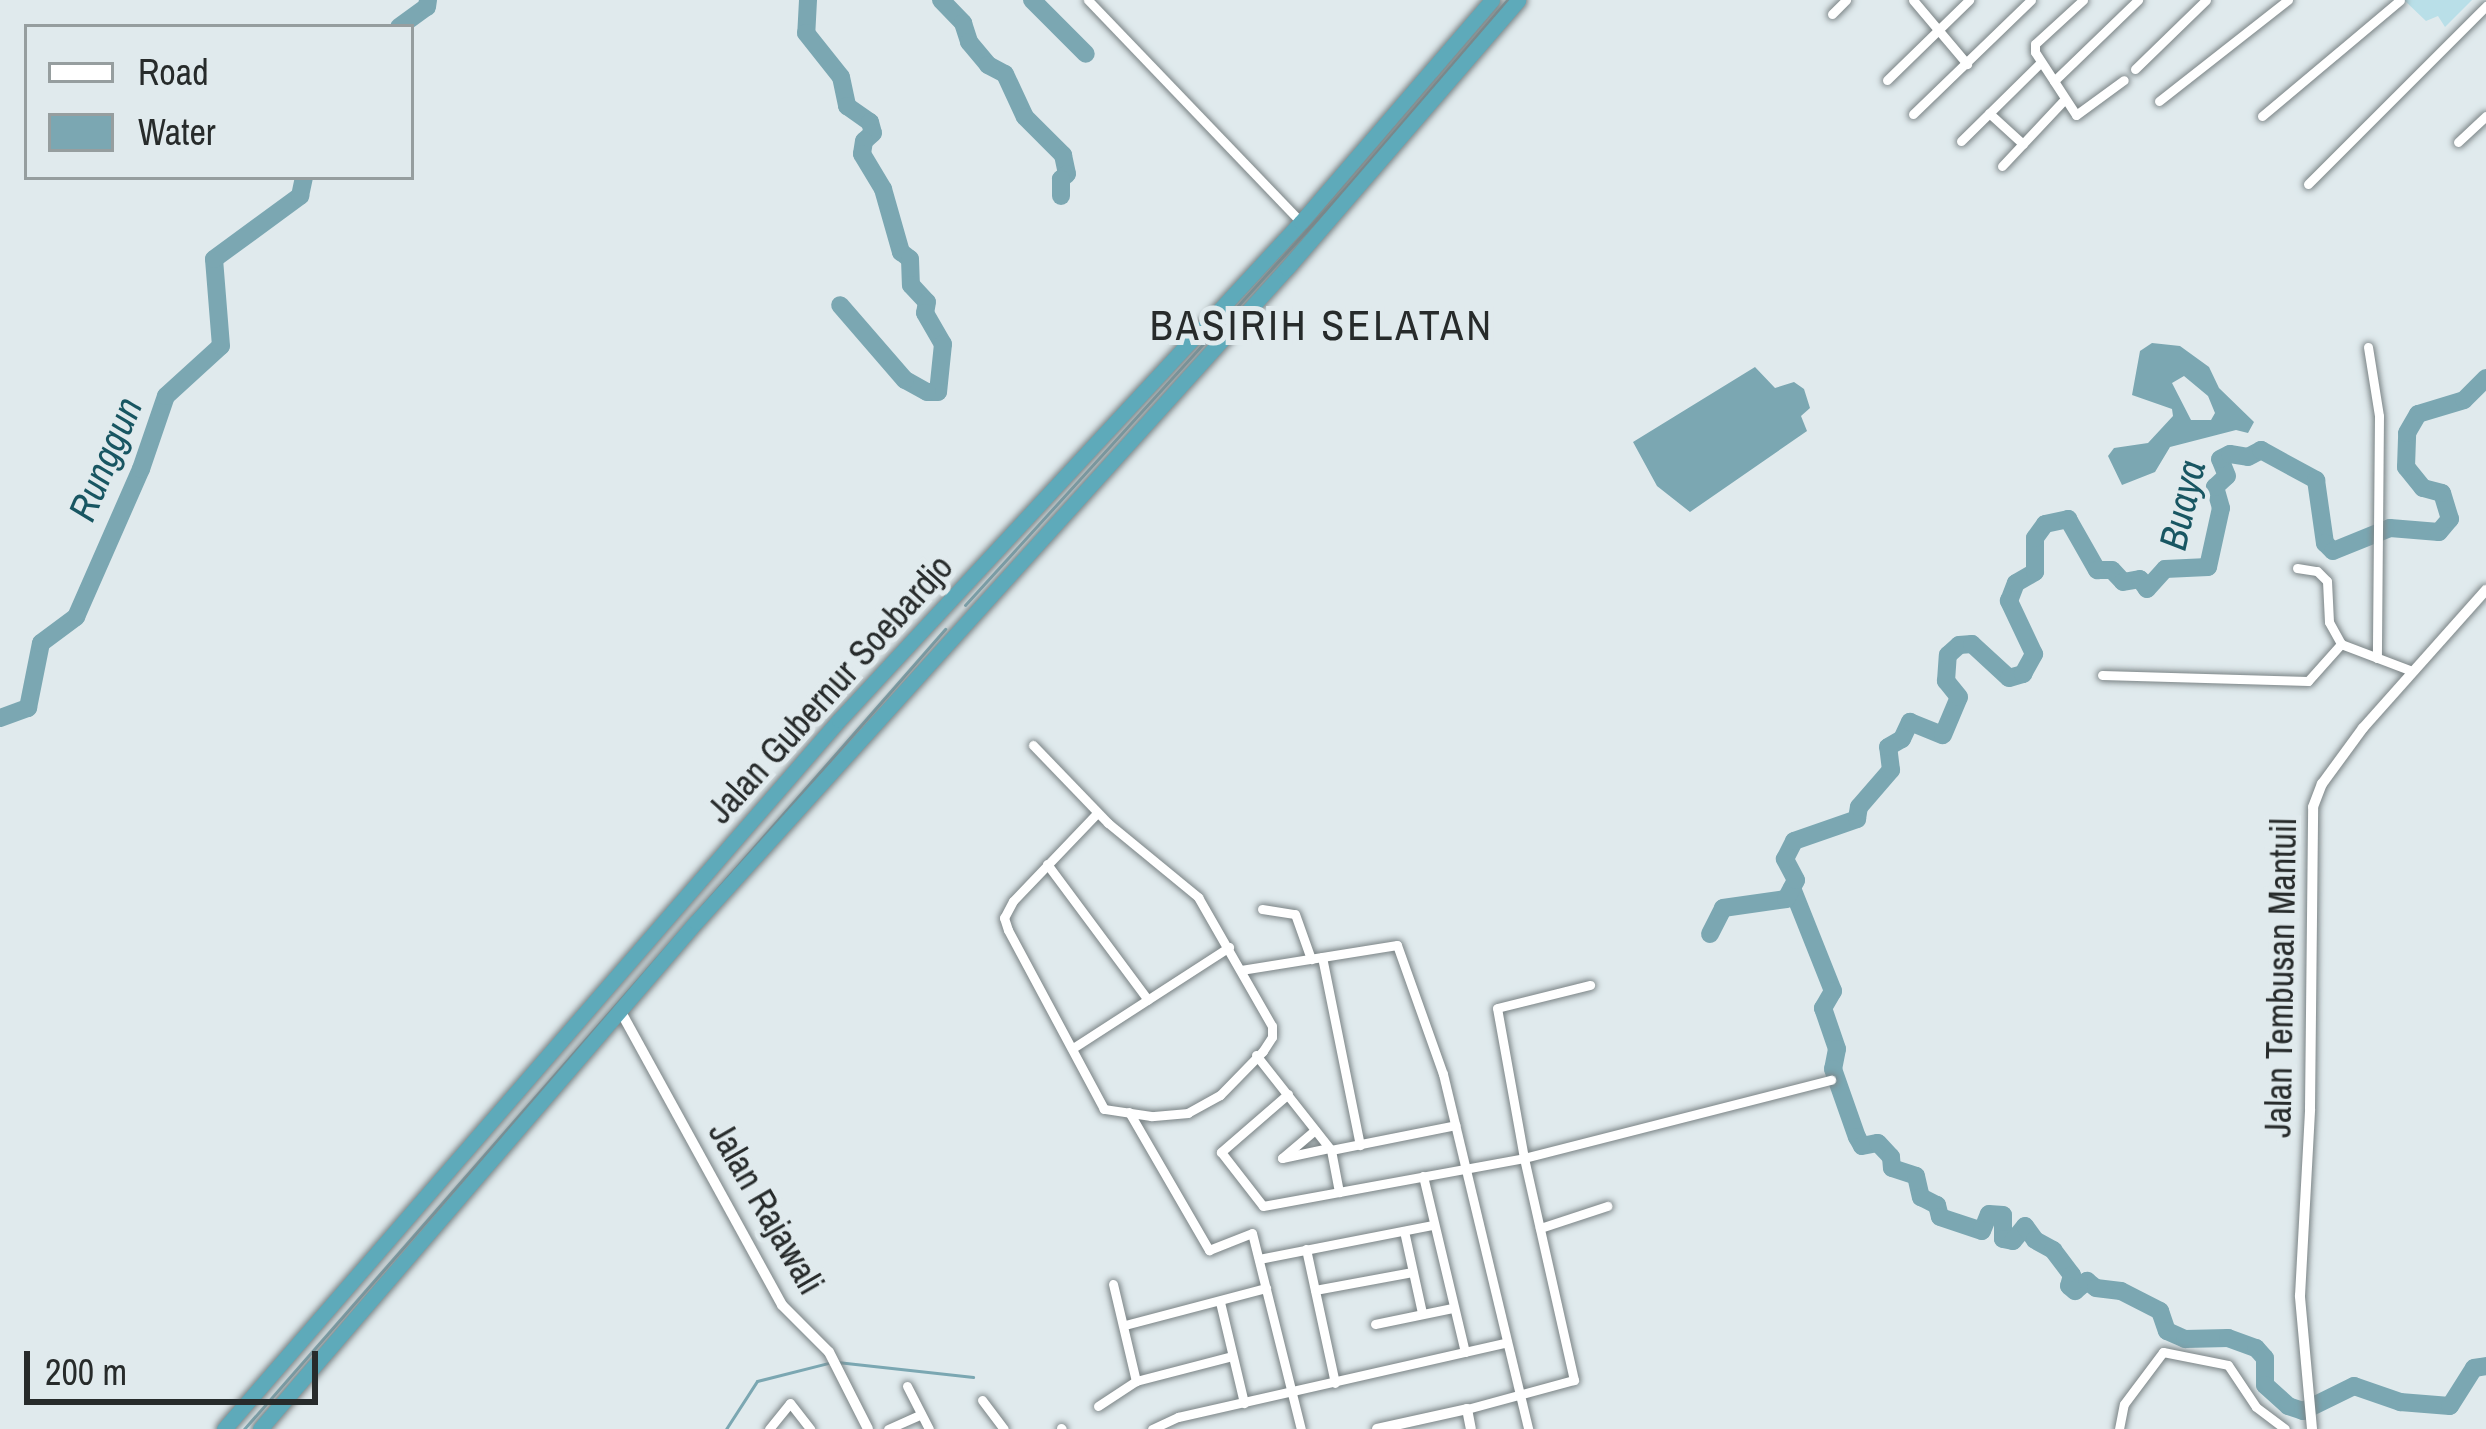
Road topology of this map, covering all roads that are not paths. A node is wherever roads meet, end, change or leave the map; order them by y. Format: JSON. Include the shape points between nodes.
{"nodes":[{"id":1,"x":1088,"y":0,"type":"edge"},
{"id":2,"x":1492,"y":0,"type":"edge"},
{"id":3,"x":1518,"y":0,"type":"edge"},
{"id":4,"x":1846,"y":0,"type":"edge"},
{"id":5,"x":1913,"y":0,"type":"edge"},
{"id":6,"x":1969,"y":0,"type":"edge"},
{"id":7,"x":2031,"y":0,"type":"edge"},
{"id":8,"x":2083,"y":0,"type":"edge"},
{"id":9,"x":2138,"y":0,"type":"edge"},
{"id":10,"x":2206,"y":0,"type":"edge"},
{"id":11,"x":2288,"y":0,"type":"edge"},
{"id":12,"x":2400,"y":0,"type":"edge"},
{"id":13,"x":2486,"y":6,"type":"edge"},
{"id":14,"x":1832,"y":14,"type":"dead end"},
{"id":15,"x":1938,"y":30,"type":"junction"},
{"id":16,"x":2041,"y":62,"type":"junction"},
{"id":17,"x":1967,"y":64,"type":"junction"},
{"id":18,"x":2135,"y":69,"type":"dead end"},
{"id":19,"x":1887,"y":80,"type":"dead end"},
{"id":20,"x":2124,"y":80,"type":"dead end"},
{"id":21,"x":2054,"y":81,"type":"junction"},
{"id":22,"x":2064,"y":100,"type":"junction"},
{"id":23,"x":2159,"y":101,"type":"dead end"},
{"id":24,"x":1989,"y":113,"type":"junction"},
{"id":25,"x":1913,"y":114,"type":"dead end"},
{"id":26,"x":2262,"y":116,"type":"dead end"},
{"id":27,"x":2486,"y":116,"type":"edge"},
{"id":28,"x":1961,"y":141,"type":"dead end"},
{"id":29,"x":2458,"y":142,"type":"dead end"},
{"id":30,"x":2023,"y":144,"type":"junction"},
{"id":31,"x":2002,"y":166,"type":"dead end"},
{"id":32,"x":2308,"y":184,"type":"dead end"},
{"id":33,"x":1301,"y":222,"type":"junction"},
{"id":34,"x":2368,"y":347,"type":"dead end"},
{"id":35,"x":2297,"y":568,"type":"dead end"},
{"id":36,"x":2486,"y":590,"type":"edge"},
{"id":37,"x":945,"y":604,"type":"junction"},
{"id":38,"x":965,"y":622,"type":"junction"},
{"id":39,"x":2341,"y":644,"type":"junction"},
{"id":40,"x":2377,"y":658,"type":"junction"},
{"id":41,"x":2412,"y":671,"type":"junction"},
{"id":42,"x":2102,"y":675,"type":"dead end"},
{"id":43,"x":1033,"y":745,"type":"dead end"},
{"id":44,"x":1097,"y":813,"type":"junction"},
{"id":45,"x":1047,"y":864,"type":"junction"},
{"id":46,"x":1262,"y":909,"type":"dead end"},
{"id":47,"x":1229,"y":947,"type":"junction"},
{"id":48,"x":1317,"y":958,"type":"junction"},
{"id":49,"x":1241,"y":970,"type":"junction"},
{"id":50,"x":1590,"y":985,"type":"dead end"},
{"id":51,"x":1148,"y":1000,"type":"junction"},
{"id":52,"x":621,"y":1012,"type":"junction"},
{"id":53,"x":1073,"y":1048,"type":"junction"},
{"id":54,"x":1256,"y":1055,"type":"junction"},
{"id":55,"x":1832,"y":1080,"type":"dead end"},
{"id":56,"x":1288,"y":1094,"type":"junction"},
{"id":57,"x":1129,"y":1112,"type":"junction"},
{"id":58,"x":1456,"y":1125,"type":"junction"},
{"id":59,"x":1316,"y":1130,"type":"junction"},
{"id":60,"x":1360,"y":1145,"type":"junction"},
{"id":61,"x":1330,"y":1149,"type":"junction"},
{"id":62,"x":1524,"y":1158,"type":"junction"},
{"id":63,"x":1466,"y":1168,"type":"junction"},
{"id":64,"x":1423,"y":1176,"type":"junction"},
{"id":65,"x":1339,"y":1192,"type":"junction"},
{"id":66,"x":1607,"y":1206,"type":"dead end"},
{"id":67,"x":1432,"y":1225,"type":"junction"},
{"id":68,"x":1540,"y":1228,"type":"junction"},
{"id":69,"x":1404,"y":1231,"type":"junction"},
{"id":70,"x":1306,"y":1249,"type":"junction"},
{"id":71,"x":1259,"y":1259,"type":"junction"},
{"id":72,"x":1412,"y":1272,"type":"junction"},
{"id":73,"x":1113,"y":1285,"type":"dead end"},
{"id":74,"x":1266,"y":1288,"type":"junction"},
{"id":75,"x":1315,"y":1290,"type":"junction"},
{"id":76,"x":1220,"y":1302,"type":"junction"},
{"id":77,"x":1452,"y":1308,"type":"junction"},
{"id":78,"x":1422,"y":1312,"type":"junction"},
{"id":79,"x":1375,"y":1324,"type":"dead end"},
{"id":80,"x":1125,"y":1325,"type":"junction"},
{"id":81,"x":1505,"y":1343,"type":"junction"},
{"id":82,"x":1465,"y":1352,"type":"junction"},
{"id":83,"x":1232,"y":1356,"type":"junction"},
{"id":84,"x":1136,"y":1381,"type":"junction"},
{"id":85,"x":1335,"y":1383,"type":"junction"},
{"id":86,"x":907,"y":1386,"type":"dead end"},
{"id":87,"x":1292,"y":1392,"type":"junction"},
{"id":88,"x":1521,"y":1395,"type":"junction"},
{"id":89,"x":982,"y":1400,"type":"dead end"},
{"id":90,"x":1244,"y":1403,"type":"junction"},
{"id":91,"x":1098,"y":1406,"type":"dead end"},
{"id":92,"x":1467,"y":1409,"type":"junction"},
{"id":93,"x":922,"y":1414,"type":"junction"},
{"id":94,"x":224,"y":1429,"type":"edge"},
{"id":95,"x":260,"y":1429,"type":"edge"},
{"id":96,"x":769,"y":1429,"type":"edge"},
{"id":97,"x":810,"y":1429,"type":"edge"},
{"id":98,"x":868,"y":1429,"type":"edge"},
{"id":99,"x":888,"y":1429,"type":"edge"},
{"id":100,"x":929,"y":1429,"type":"edge"},
{"id":101,"x":1004,"y":1429,"type":"edge"},
{"id":102,"x":1152,"y":1429,"type":"edge"},
{"id":103,"x":1301,"y":1429,"type":"edge"},
{"id":104,"x":1377,"y":1429,"type":"edge"},
{"id":105,"x":1472,"y":1429,"type":"edge"},
{"id":106,"x":1528,"y":1429,"type":"edge"},
{"id":107,"x":2119,"y":1429,"type":"edge"},
{"id":108,"x":2285,"y":1429,"type":"edge"},
{"id":109,"x":2312,"y":1429,"type":"edge"}],
"edges":[{"from":1,"to":33,"type":"street"},
{"from":2,"to":33,"type":"highway","name":"Jalan Gubernur Soebardjo"},
{"from":3,"to":38,"type":"highway","name":"Jalan Gubernur Soebardjo"},
{"from":4,"to":14,"type":"street"},
{"from":5,"to":15,"type":"street"},
{"from":6,"to":15,"type":"street"},
{"from":7,"to":17,"type":"street"},
{"from":8,"to":16,"type":"street","via":[[2035,44]]},
{"from":9,"to":21,"type":"street"},
{"from":10,"to":18,"type":"street"},
{"from":11,"to":23,"type":"street"},
{"from":12,"to":26,"type":"street"},
{"from":13,"to":32,"type":"street"},
{"from":15,"to":17,"type":"street"},
{"from":15,"to":19,"type":"street"},
{"from":16,"to":21,"type":"street"},
{"from":16,"to":24,"type":"street"},
{"from":17,"to":25,"type":"street"},
{"from":20,"to":22,"type":"street","via":[[2079,115]]},
{"from":21,"to":22,"type":"street"},
{"from":22,"to":30,"type":"street"},
{"from":24,"to":28,"type":"street"},
{"from":24,"to":30,"type":"street"},
{"from":27,"to":29,"type":"street"},
{"from":30,"to":31,"type":"street"},
{"from":33,"to":37,"type":"highway","name":"Jalan Gubernur Soebardjo"},
{"from":34,"to":40,"type":"street","via":[[2379,416]]},
{"from":35,"to":39,"type":"street","via":[[2327,581],[2329,622]]},
{"from":36,"to":41,"type":"street","name":"Jalan Tembusan Mantuil"},
{"from":37,"to":38,"type":"highway"},
{"from":37,"to":94,"type":"highway","name":"Jalan Gubernur Soebardjo"},
{"from":38,"to":52,"type":"highway","name":"Jalan Gubernur Soebardjo"},
{"from":39,"to":40,"type":"street"},
{"from":39,"to":42,"type":"street","via":[[2308,681]]},
{"from":40,"to":41,"type":"street"},
{"from":41,"to":109,"type":"street","name":"Jalan Tembusan Mantuil","via":[[2346,749],[2313,807],[2300,1277]]},
{"from":43,"to":44,"type":"street"},
{"from":44,"to":45,"type":"street"},
{"from":44,"to":47,"type":"street","via":[[1184,881]]},
{"from":45,"to":51,"type":"street"},
{"from":45,"to":53,"type":"street","via":[[1004,918]]},
{"from":46,"to":48,"type":"street","via":[[1295,914]]},
{"from":47,"to":49,"type":"street"},
{"from":47,"to":51,"type":"street"},
{"from":48,"to":49,"type":"street"},
{"from":48,"to":58,"type":"street","via":[[1397,945]]},
{"from":48,"to":60,"type":"street"},
{"from":49,"to":54,"type":"street","via":[[1273,1032]]},
{"from":50,"to":62,"type":"street","via":[[1497,1008]]},
{"from":51,"to":53,"type":"street"},
{"from":52,"to":95,"type":"highway","name":"Jalan Gubernur Soebardjo"},
{"from":52,"to":98,"type":"street","name":"Jalan Rajawali","via":[[782,1305],[829,1352]]},
{"from":53,"to":57,"type":"street","via":[[1099,1103]]},
{"from":54,"to":56,"type":"street"},
{"from":54,"to":57,"type":"street","via":[[1202,1108],[1172,1117]]},
{"from":55,"to":62,"type":"street"},
{"from":56,"to":59,"type":"street"},
{"from":56,"to":65,"type":"street","via":[[1222,1152],[1263,1207]]},
{"from":57,"to":71,"type":"street","via":[[1209,1250],[1250,1230]]},
{"from":58,"to":60,"type":"street"},
{"from":58,"to":63,"type":"street"},
{"from":59,"to":61,"type":"street"},
{"from":59,"to":61,"type":"street","via":[[1282,1158]]},
{"from":60,"to":61,"type":"street"},
{"from":61,"to":65,"type":"street"},
{"from":62,"to":63,"type":"street"},
{"from":62,"to":68,"type":"street"},
{"from":63,"to":64,"type":"street"},
{"from":63,"to":81,"type":"street"},
{"from":64,"to":65,"type":"street"},
{"from":64,"to":67,"type":"street"},
{"from":66,"to":68,"type":"street"},
{"from":67,"to":69,"type":"street"},
{"from":67,"to":77,"type":"street"},
{"from":68,"to":88,"type":"street","via":[[1574,1376],[1570,1384]]},
{"from":69,"to":70,"type":"street"},
{"from":69,"to":72,"type":"street"},
{"from":70,"to":71,"type":"street"},
{"from":70,"to":75,"type":"street"},
{"from":71,"to":74,"type":"street"},
{"from":72,"to":75,"type":"street"},
{"from":72,"to":78,"type":"street"},
{"from":73,"to":80,"type":"street"},
{"from":74,"to":76,"type":"street"},
{"from":74,"to":87,"type":"street"},
{"from":75,"to":85,"type":"street"},
{"from":76,"to":80,"type":"street"},
{"from":76,"to":83,"type":"street"},
{"from":77,"to":78,"type":"street"},
{"from":77,"to":82,"type":"street"},
{"from":78,"to":79,"type":"street"},
{"from":80,"to":84,"type":"street"},
{"from":81,"to":82,"type":"street"},
{"from":81,"to":88,"type":"street"},
{"from":82,"to":85,"type":"street"},
{"from":83,"to":84,"type":"street"},
{"from":83,"to":90,"type":"street"},
{"from":84,"to":91,"type":"street"},
{"from":85,"to":87,"type":"street"},
{"from":86,"to":93,"type":"street"},
{"from":87,"to":90,"type":"street"},
{"from":87,"to":103,"type":"street"},
{"from":88,"to":92,"type":"street"},
{"from":88,"to":106,"type":"street"},
{"from":89,"to":101,"type":"street"},
{"from":90,"to":102,"type":"street"},
{"from":92,"to":104,"type":"street"},
{"from":92,"to":105,"type":"street"},
{"from":93,"to":99,"type":"street"},
{"from":93,"to":100,"type":"street"},
{"from":96,"to":97,"type":"street","via":[[790,1403]]},
{"from":107,"to":108,"type":"street","via":[[2124,1404],[2163,1352],[2228,1366],[2256,1407]]}]}
